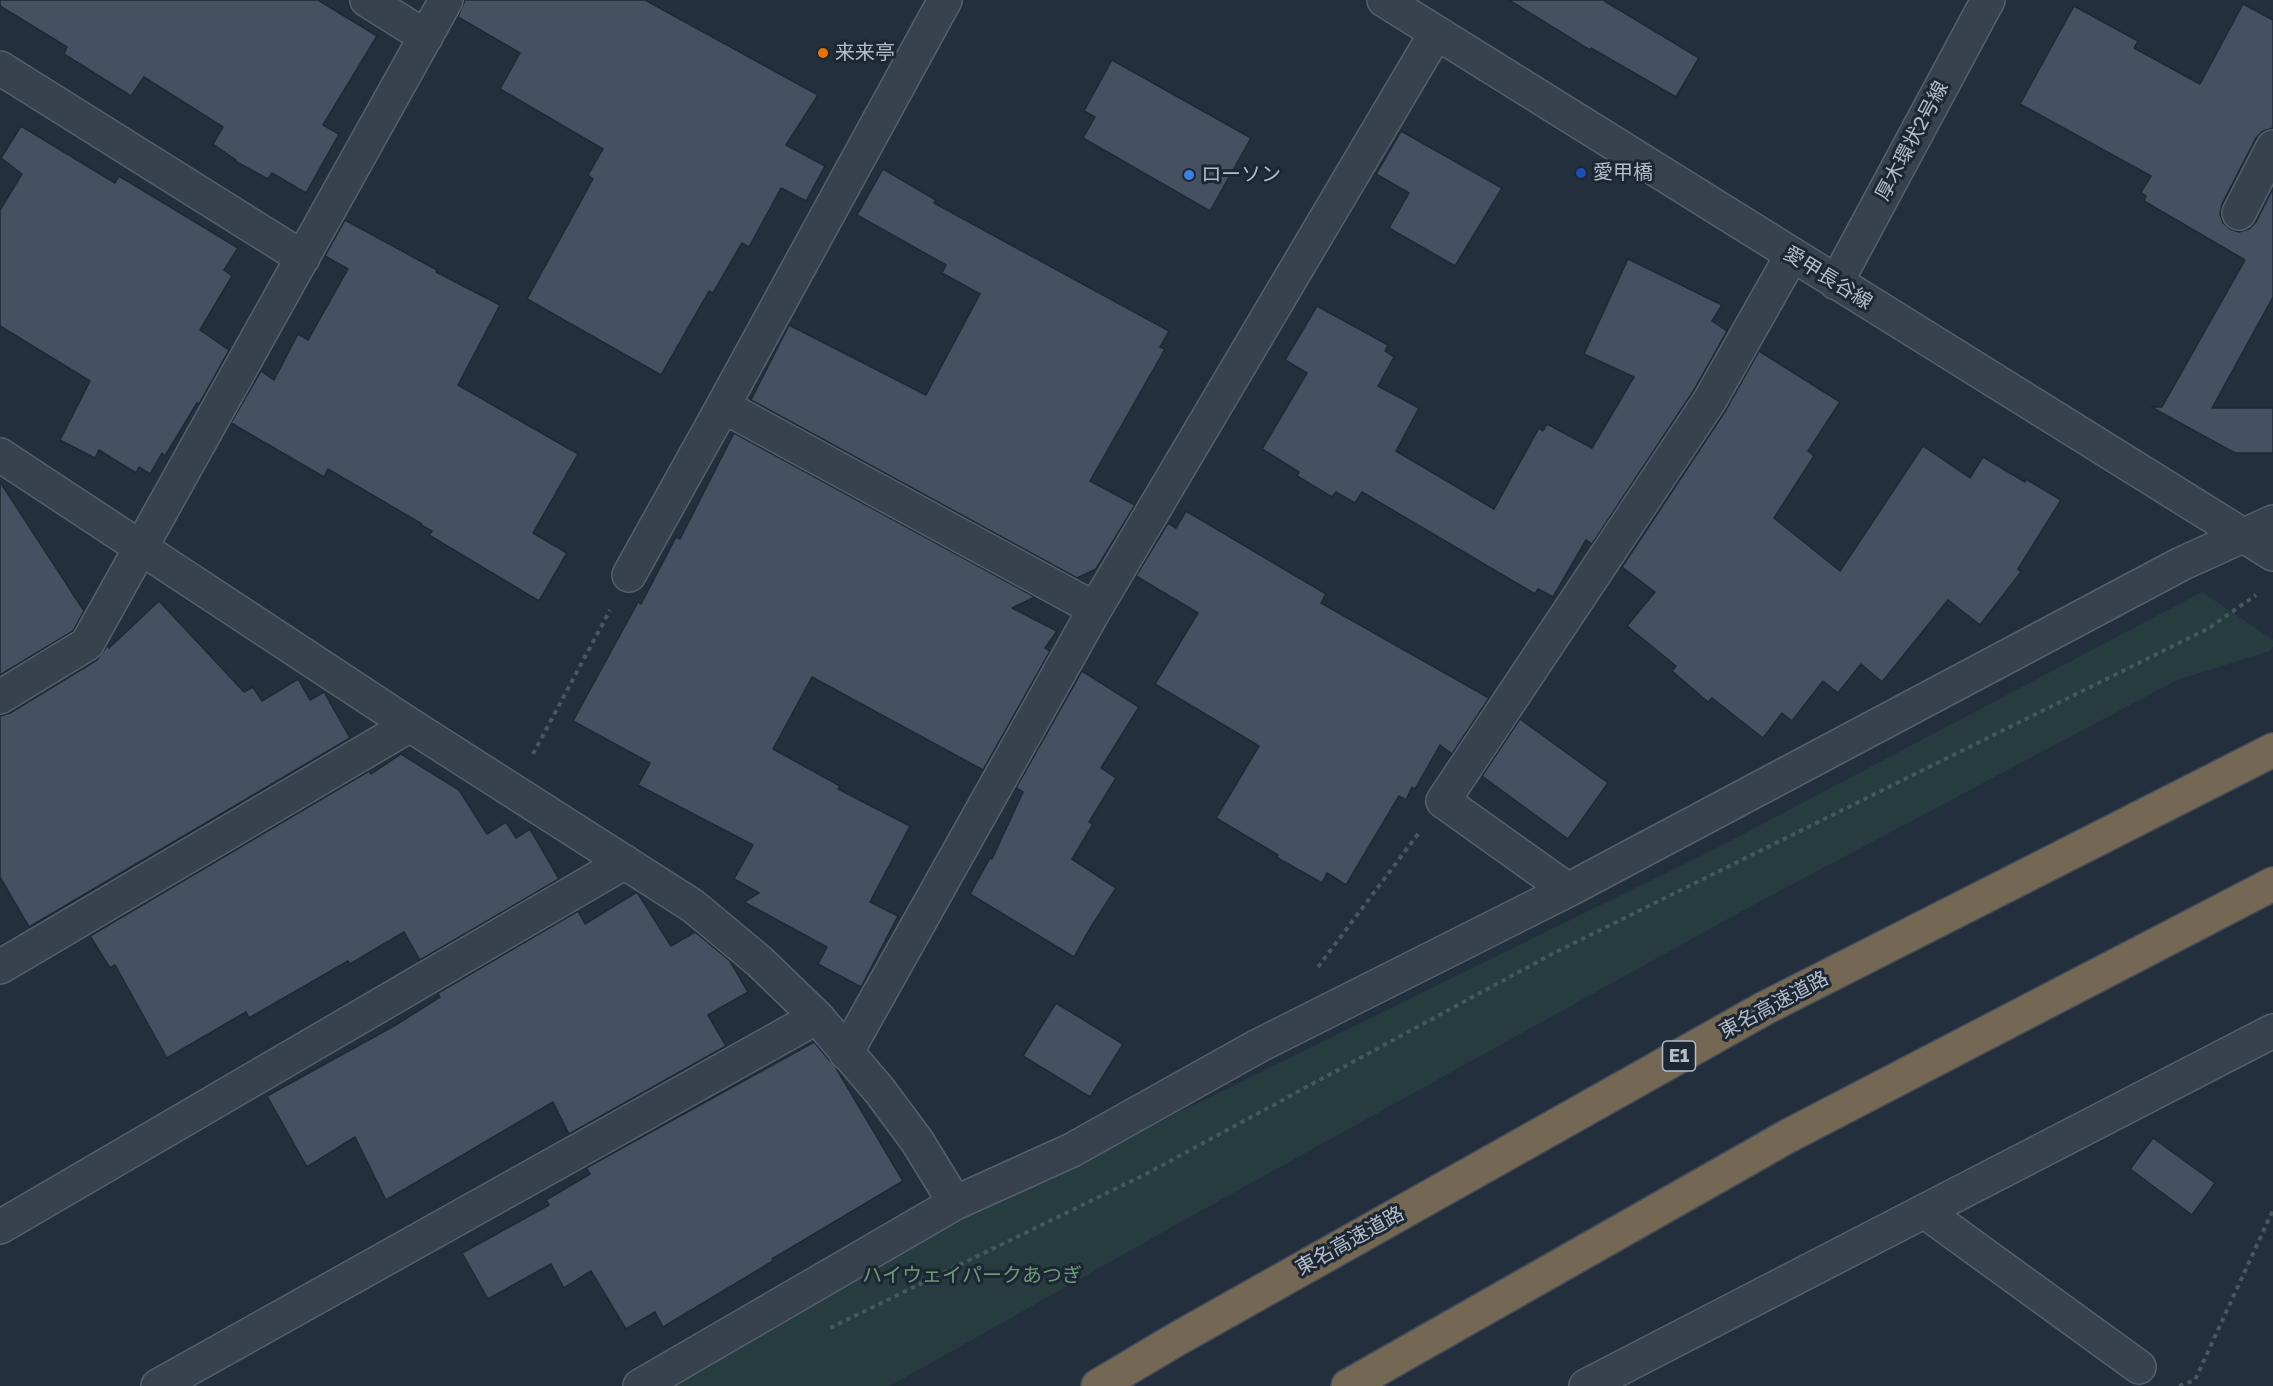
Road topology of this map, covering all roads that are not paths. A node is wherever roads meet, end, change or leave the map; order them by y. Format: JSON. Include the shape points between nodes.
{"nodes":[{"id":1,"x":367,"y":0,"type":"edge"},
{"id":2,"x":446,"y":0,"type":"edge"},
{"id":3,"x":945,"y":0,"type":"edge"},
{"id":4,"x":1384,"y":0,"type":"edge"},
{"id":5,"x":1988,"y":0,"type":"edge"},
{"id":6,"x":1436,"y":33,"type":"junction"},
{"id":7,"x":426,"y":36,"type":"junction"},
{"id":8,"x":0,"y":68,"type":"edge"},
{"id":9,"x":2273,"y":147,"type":"edge"},
{"id":10,"x":2239,"y":213,"type":"dead end"},
{"id":11,"x":1792,"y":255,"type":"junction"},
{"id":12,"x":303,"y":258,"type":"junction"},
{"id":13,"x":1836,"y":283,"type":"junction"},
{"id":14,"x":723,"y":406,"type":"junction"},
{"id":15,"x":0,"y":455,"type":"edge"},
{"id":16,"x":2273,"y":522,"type":"edge"},
{"id":17,"x":2244,"y":536,"type":"junction"},
{"id":18,"x":140,"y":546,"type":"junction"},
{"id":19,"x":2273,"y":554,"type":"edge"},
{"id":20,"x":629,"y":575,"type":"road end"},
{"id":21,"x":1095,"y":609,"type":"junction"},
{"id":22,"x":0,"y":697,"type":"edge"},
{"id":23,"x":410,"y":725,"type":"junction"},
{"id":24,"x":2273,"y":750,"type":"edge"},
{"id":25,"x":625,"y":862,"type":"junction"},
{"id":26,"x":2273,"y":884,"type":"edge"},
{"id":27,"x":1568,"y":890,"type":"junction"},
{"id":28,"x":0,"y":967,"type":"edge"},
{"id":29,"x":817,"y":1017,"type":"junction"},
{"id":30,"x":2273,"y":1031,"type":"edge"},
{"id":31,"x":846,"y":1053,"type":"junction"},
{"id":32,"x":955,"y":1203,"type":"junction"},
{"id":33,"x":1924,"y":1211,"type":"junction"},
{"id":34,"x":0,"y":1227,"type":"edge"},
{"id":35,"x":2139,"y":1367,"type":"dead end"},
{"id":36,"x":158,"y":1386,"type":"edge"},
{"id":37,"x":640,"y":1386,"type":"edge"},
{"id":38,"x":1098,"y":1386,"type":"edge"},
{"id":39,"x":1348,"y":1386,"type":"edge"},
{"id":40,"x":1586,"y":1386,"type":"edge"}],
"edges":[{"from":1,"to":7,"type":"street"},
{"from":2,"to":7,"type":"street"},
{"from":3,"to":14,"type":"street"},
{"from":4,"to":6,"type":"street","name":"愛甲長谷線"},
{"from":5,"to":13,"type":"street","name":"厚木環状2号線"},
{"from":6,"to":11,"type":"street","name":"愛甲長谷線"},
{"from":6,"to":21,"type":"street"},
{"from":7,"to":12,"type":"street"},
{"from":8,"to":12,"type":"street"},
{"from":9,"to":10,"type":"street"},
{"from":11,"to":13,"type":"street","name":"愛甲長谷線"},
{"from":11,"to":27,"type":"street","via":[[1710,400],[1443,801]]},
{"from":12,"to":18,"type":"street"},
{"from":13,"to":17,"type":"street","name":"愛甲長谷線"},
{"from":14,"to":20,"type":"street"},
{"from":14,"to":21,"type":"street"},
{"from":15,"to":18,"type":"street"},
{"from":16,"to":17,"type":"street"},
{"from":17,"to":19,"type":"street","name":"愛甲長谷線"},
{"from":17,"to":27,"type":"street","via":[[2181,564]]},
{"from":18,"to":22,"type":"street","via":[[87,644]]},
{"from":18,"to":23,"type":"street"},
{"from":21,"to":31,"type":"street"},
{"from":23,"to":25,"type":"street"},
{"from":23,"to":28,"type":"street"},
{"from":24,"to":38,"type":"highway","name":"東名高速道路","number":"E1","via":[[1765,1008]]},
{"from":25,"to":29,"type":"street","via":[[701,913]]},
{"from":25,"to":34,"type":"street"},
{"from":26,"to":39,"type":"highway","via":[[1788,1136]]},
{"from":27,"to":32,"type":"street","via":[[1258,1046],[1072,1150]]},
{"from":29,"to":31,"type":"street"},
{"from":29,"to":36,"type":"street"},
{"from":30,"to":33,"type":"street"},
{"from":31,"to":32,"type":"street","via":[[917,1141]]},
{"from":32,"to":37,"type":"street"},
{"from":33,"to":35,"type":"street"},
{"from":33,"to":40,"type":"street"}]}
